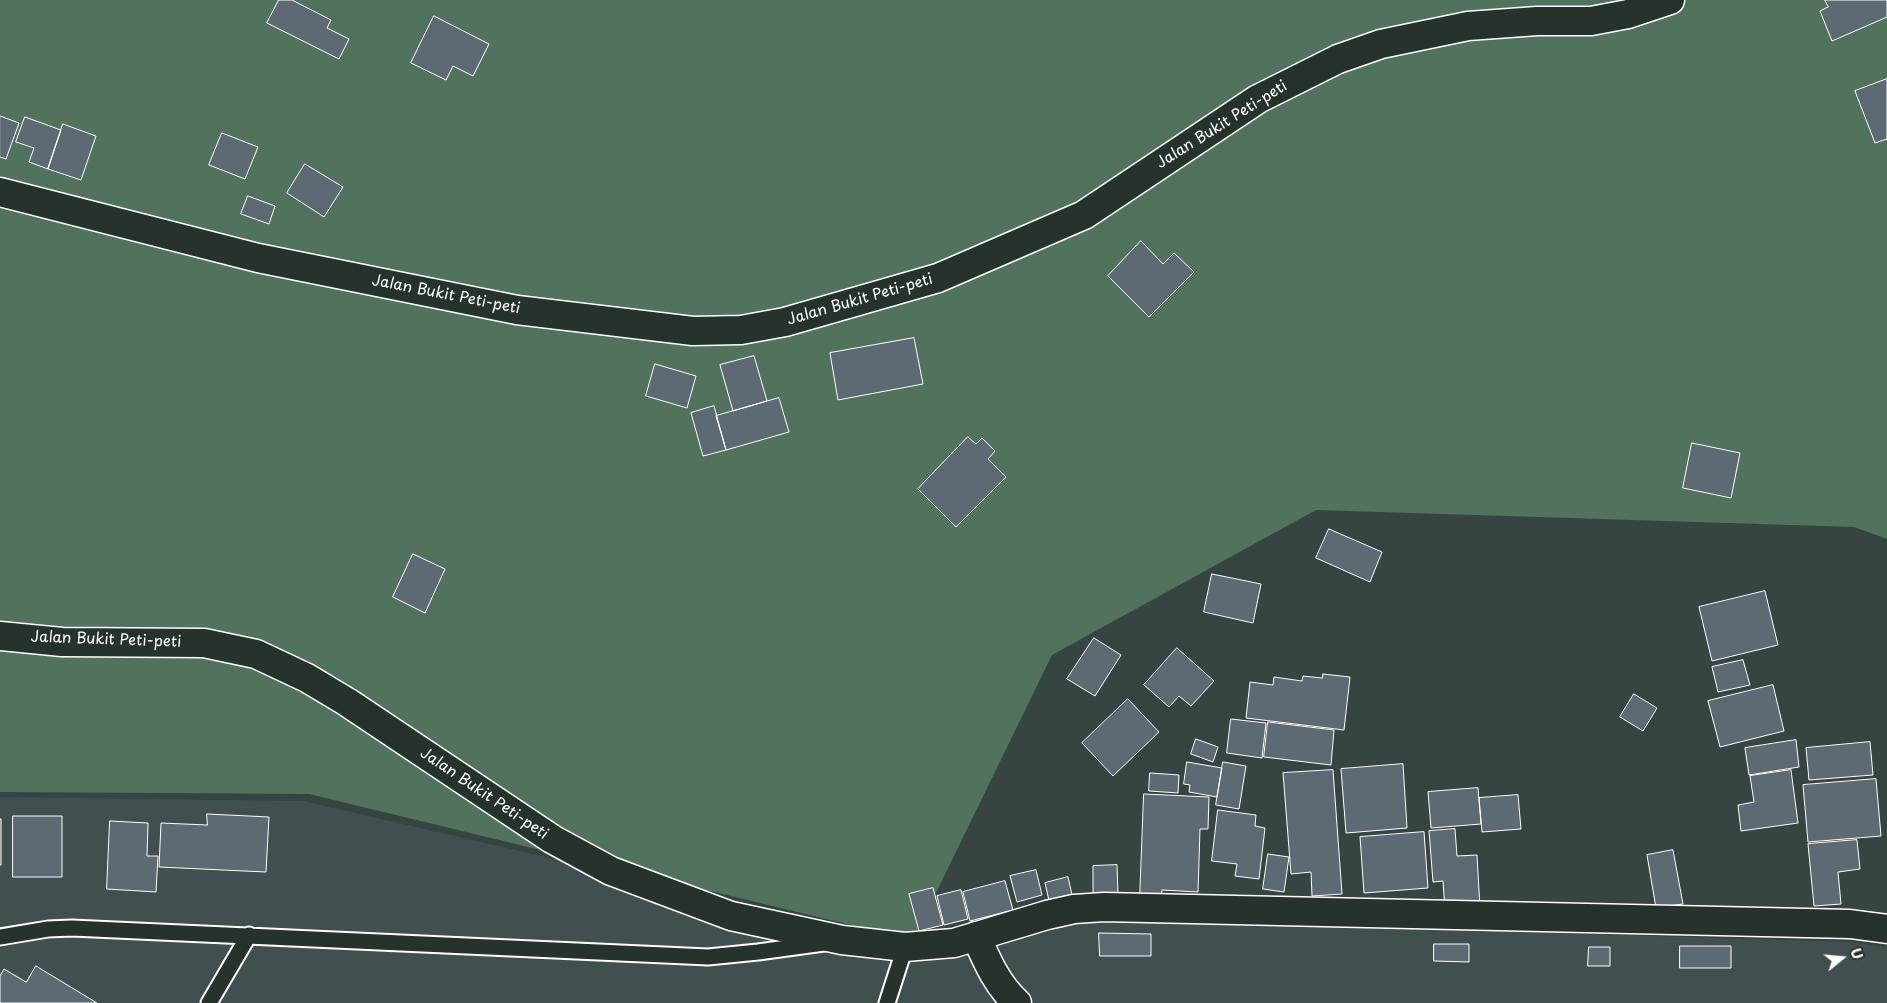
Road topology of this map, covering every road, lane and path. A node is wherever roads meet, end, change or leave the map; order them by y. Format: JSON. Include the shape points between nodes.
{"nodes":[{"id":1,"x":1670,"y":0,"type":"edge"},
{"id":2,"x":0,"y":192,"type":"edge"},
{"id":3,"x":0,"y":636,"type":"edge"},
{"id":4,"x":1887,"y":929,"type":"edge"},
{"id":5,"x":249,"y":935,"type":"junction"},
{"id":6,"x":976,"y":936,"type":"junction"},
{"id":7,"x":0,"y":937,"type":"edge"},
{"id":8,"x":842,"y":940,"type":"junction"},
{"id":9,"x":905,"y":947,"type":"junction"},
{"id":10,"x":209,"y":1003,"type":"edge"},
{"id":11,"x":887,"y":1003,"type":"edge"},
{"id":12,"x":1017,"y":1003,"type":"edge"}],
"edges":[{"from":1,"to":2,"type":"street","name":"Jalan Bukit Peti-peti","via":[[1628,14],[1591,21],[1468,26],[1381,44],[1338,59],[1258,99],[1084,215],[938,278],[785,322],[740,330],[693,331],[517,310],[258,258]]},
{"from":3,"to":8,"type":"street","name":"Jalan Bukit Peti-peti","via":[[62,642],[204,643],[256,654],[339,697],[552,839],[611,871],[731,916]]},
{"from":4,"to":6,"type":"street","name":"Jalan Bukit Peti-peti","via":[[1850,924],[1104,907],[1047,915]]},
{"from":5,"to":7,"type":"lane","via":[[72,928]]},
{"from":5,"to":8,"type":"lane","via":[[708,957]]},
{"from":5,"to":10,"type":"lane"},
{"from":6,"to":9,"type":"street","name":"Jalan Bukit Peti-peti","via":[[954,943]]},
{"from":6,"to":12,"type":"street","via":[[990,968]]},
{"from":8,"to":9,"type":"street","name":"Jalan Bukit Peti-peti"},
{"from":9,"to":11,"type":"lane"}]}
